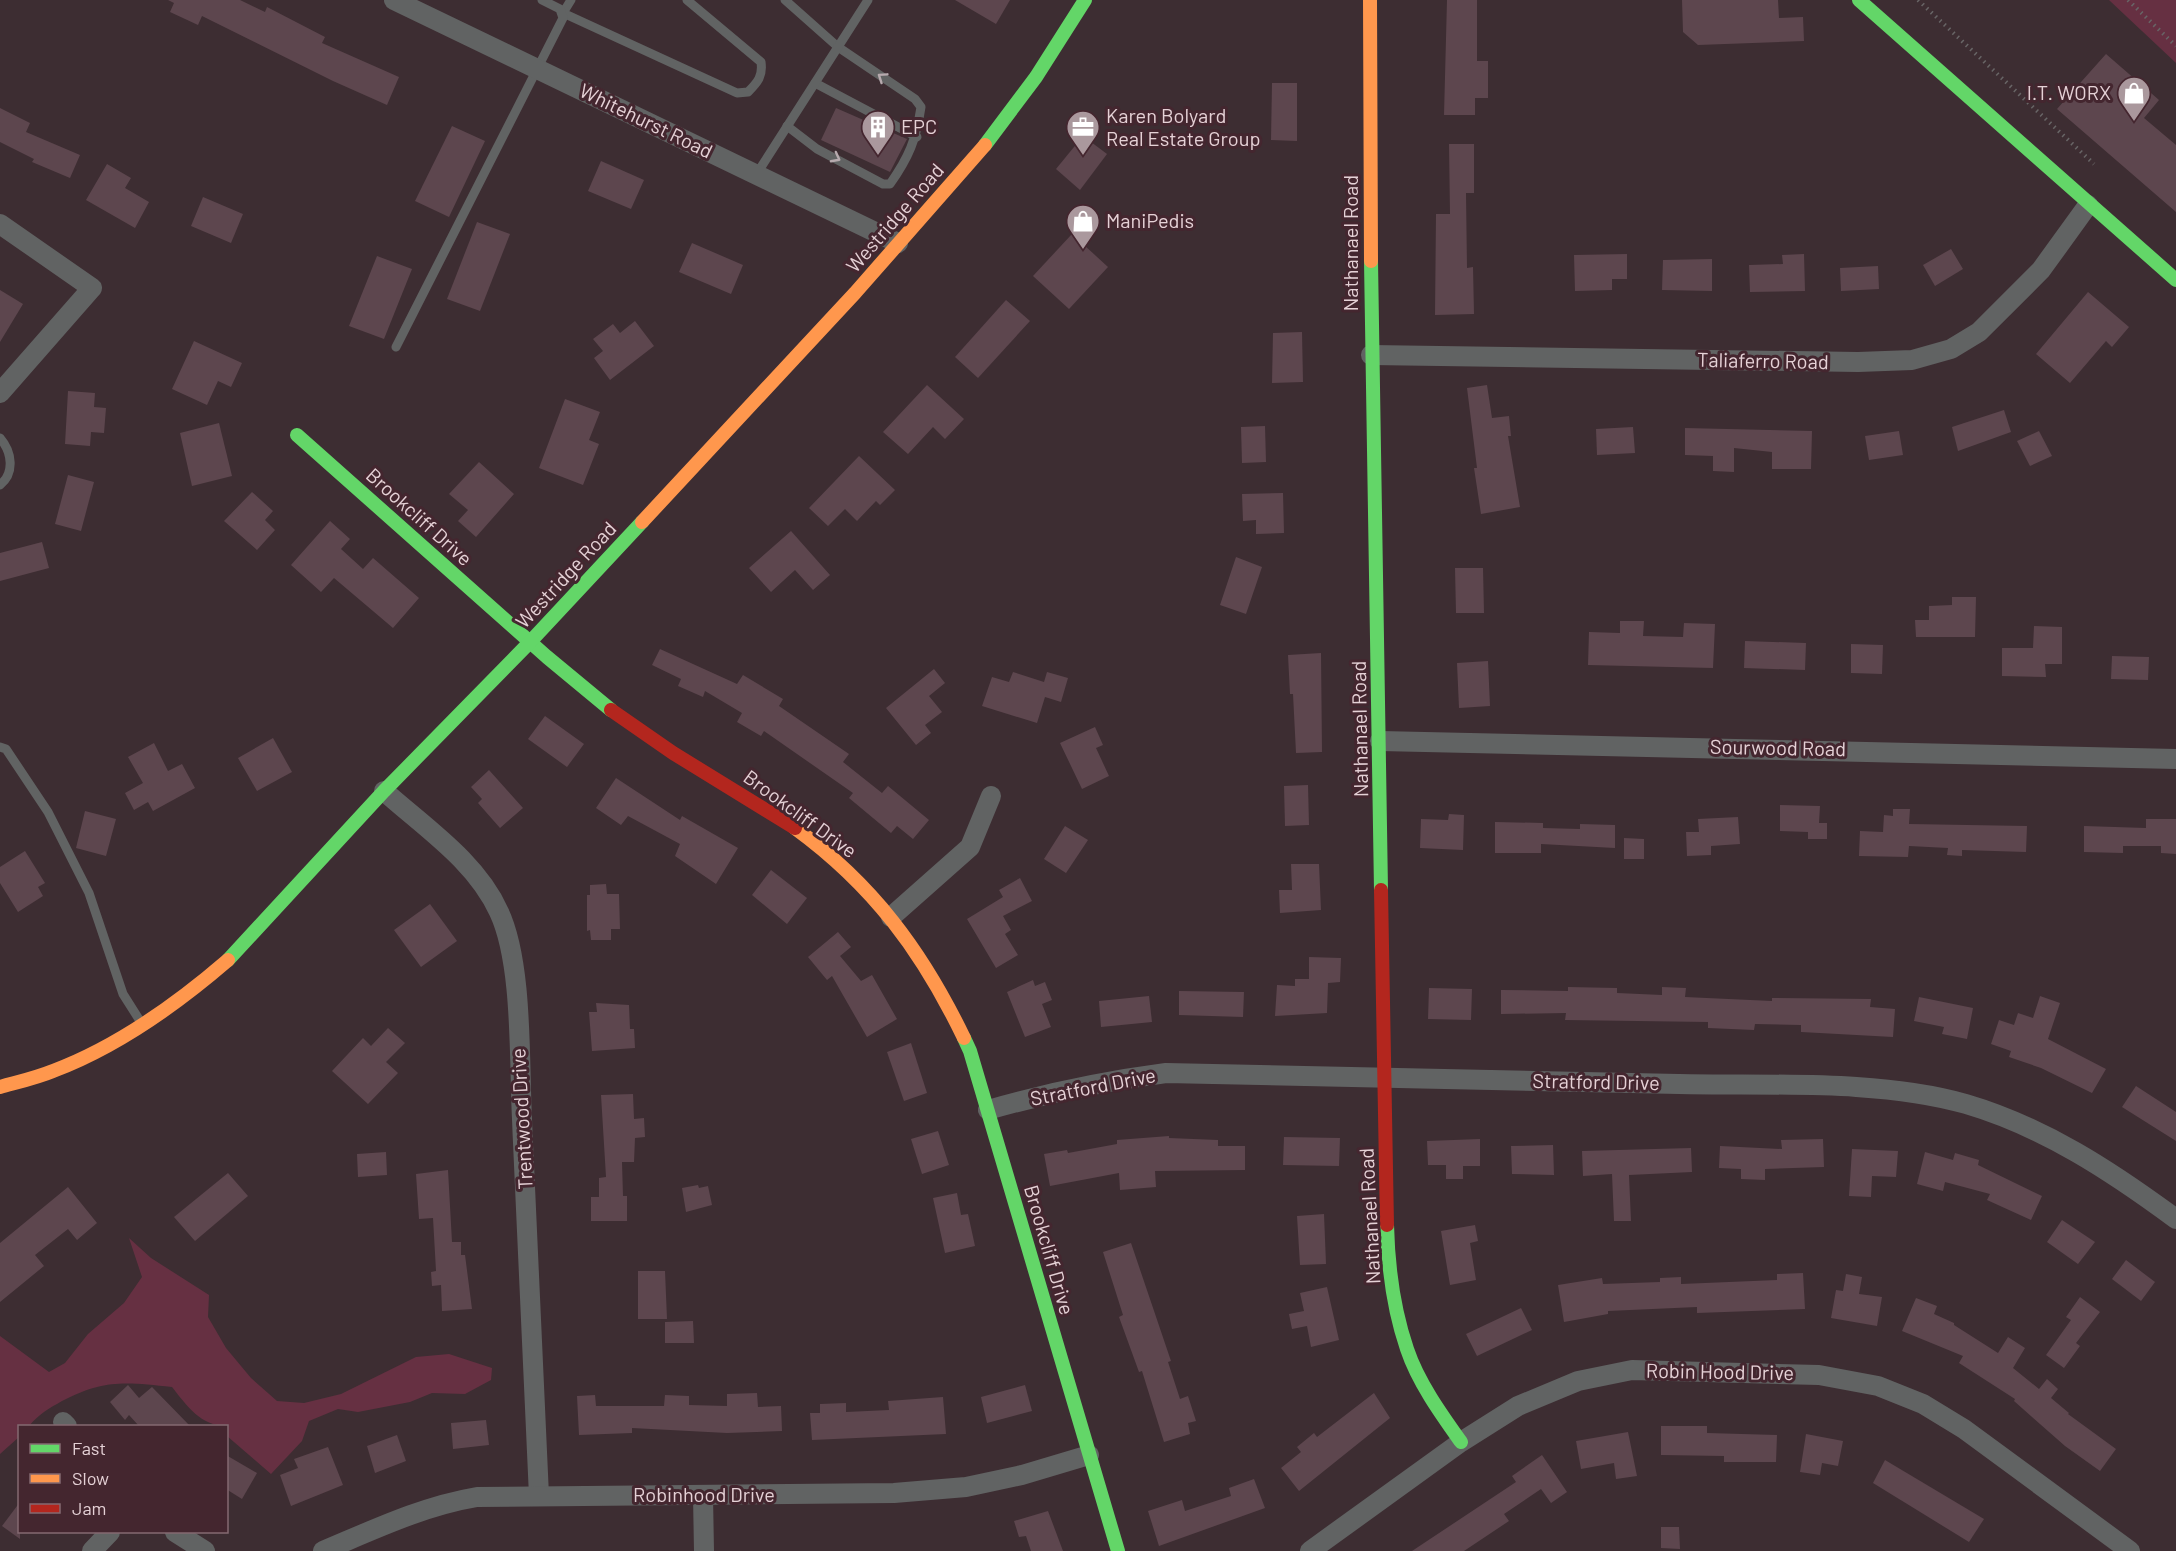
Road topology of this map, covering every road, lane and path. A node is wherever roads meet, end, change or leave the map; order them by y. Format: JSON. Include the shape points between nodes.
{"nodes":[{"id":1,"x":394,"y":0,"type":"edge"},
{"id":2,"x":542,"y":0,"type":"edge"},
{"id":3,"x":571,"y":0,"type":"edge"},
{"id":4,"x":687,"y":0,"type":"edge"},
{"id":5,"x":785,"y":0,"type":"edge"},
{"id":6,"x":868,"y":0,"type":"edge"},
{"id":7,"x":1085,"y":0,"type":"edge"},
{"id":8,"x":1370,"y":0,"type":"edge"},
{"id":9,"x":1859,"y":0,"type":"edge"},
{"id":10,"x":1918,"y":0,"type":"edge"},
{"id":11,"x":2128,"y":0,"type":"edge"},
{"id":12,"x":563,"y":14,"type":"junction"},
{"id":13,"x":2176,"y":46,"type":"edge"},
{"id":14,"x":838,"y":47,"type":"junction"},
{"id":15,"x":538,"y":69,"type":"junction"},
{"id":16,"x":815,"y":83,"type":"junction"},
{"id":17,"x":787,"y":126,"type":"junction"},
{"id":18,"x":917,"y":137,"type":"junction"},
{"id":19,"x":2094,"y":164,"type":"dead end"},
{"id":20,"x":756,"y":175,"type":"junction"},
{"id":21,"x":2088,"y":205,"type":"junction"},
{"id":22,"x":0,"y":224,"type":"edge"},
{"id":23,"x":898,"y":243,"type":"junction"},
{"id":24,"x":2176,"y":280,"type":"edge"},
{"id":25,"x":396,"y":347,"type":"dead end"},
{"id":26,"x":1371,"y":355,"type":"junction"},
{"id":27,"x":0,"y":393,"type":"edge"},
{"id":28,"x":297,"y":435,"type":"dead end"},
{"id":29,"x":0,"y":438,"type":"edge"},
{"id":30,"x":0,"y":485,"type":"edge"},
{"id":31,"x":530,"y":642,"type":"junction"},
{"id":32,"x":1380,"y":741,"type":"junction"},
{"id":33,"x":0,"y":747,"type":"edge"},
{"id":34,"x":2176,"y":759,"type":"edge"},
{"id":35,"x":384,"y":791,"type":"junction"},
{"id":36,"x":991,"y":796,"type":"dead end"},
{"id":37,"x":891,"y":917,"type":"junction"},
{"id":38,"x":143,"y":1026,"type":"junction"},
{"id":39,"x":1384,"y":1077,"type":"junction"},
{"id":40,"x":0,"y":1088,"type":"edge"},
{"id":41,"x":988,"y":1110,"type":"junction"},
{"id":42,"x":2176,"y":1219,"type":"edge"},
{"id":43,"x":1461,"y":1442,"type":"junction"},
{"id":44,"x":1089,"y":1455,"type":"junction"},
{"id":45,"x":703,"y":1496,"type":"junction"},
{"id":46,"x":539,"y":1497,"type":"junction"},
{"id":47,"x":109,"y":1533,"type":"edge"},
{"id":48,"x":176,"y":1533,"type":"edge"},
{"id":49,"x":364,"y":1543,"type":"edge"},
{"id":50,"x":92,"y":1551,"type":"edge"},
{"id":51,"x":205,"y":1551,"type":"edge"},
{"id":52,"x":323,"y":1551,"type":"edge"},
{"id":53,"x":704,"y":1551,"type":"edge"},
{"id":54,"x":1118,"y":1551,"type":"edge"},
{"id":55,"x":1310,"y":1551,"type":"edge"},
{"id":56,"x":2130,"y":1551,"type":"edge"}],
"edges":[{"from":1,"to":15,"type":"street","name":"Whitehurst Road"},
{"from":2,"to":12,"type":"lane"},
{"from":3,"to":12,"type":"lane"},
{"from":4,"to":12,"type":"lane","via":[[761,62],[759,81],[748,92],[737,93]]},
{"from":5,"to":14,"type":"lane"},
{"from":6,"to":14,"type":"lane"},
{"from":7,"to":23,"type":"street","name":"Westridge Road","via":[[991,138]]},
{"from":8,"to":26,"type":"street","name":"Nathanael Road"},
{"from":9,"to":21,"type":"street"},
{"from":10,"to":19,"type":"path"},
{"from":11,"to":13,"type":"path"},
{"from":12,"to":15,"type":"lane"},
{"from":14,"to":16,"type":"lane"},
{"from":18,"to":14,"type":"lane","one_way":true,"via":[[921,107],[915,99]]},
{"from":15,"to":20,"type":"street","name":"Whitehurst Road"},
{"from":15,"to":25,"type":"lane"},
{"from":16,"to":17,"type":"lane"},
{"from":16,"to":18,"type":"lane"},
{"from":17,"to":18,"type":"lane","one_way":true,"via":[[883,184],[890,184]]},
{"from":17,"to":20,"type":"lane"},
{"from":20,"to":23,"type":"street","name":"Whitehurst Road"},
{"from":21,"to":24,"type":"street"},
{"from":21,"to":26,"type":"street","name":"Taliaferro Road","via":[[2042,270],[1979,332],[1951,349],[1912,360]]},
{"from":22,"to":27,"type":"street","via":[[92,288]]},
{"from":23,"to":31,"type":"street","name":"Westridge Road"},
{"from":26,"to":32,"type":"street","name":"Nathanael Road"},
{"from":28,"to":31,"type":"street","name":"Brookcliff Drive"},
{"from":29,"to":30,"type":"lane","via":[[10,463]]},
{"from":31,"to":35,"type":"street","name":"Westridge Road"},
{"from":31,"to":37,"type":"street","name":"Brookcliff Drive","via":[[616,714],[789,825],[849,871]]},
{"from":32,"to":34,"type":"street","name":"Sourwood Road"},
{"from":32,"to":39,"type":"street","name":"Nathanael Road"},
{"from":33,"to":38,"type":"lane","via":[[6,748],[48,812],[90,893],[123,994]]},
{"from":35,"to":38,"type":"street","name":"Westridge Road","via":[[231,958]]},
{"from":35,"to":46,"type":"street","name":"Trentwood Drive","via":[[458,856],[487,889],[510,940],[518,1026]]},
{"from":36,"to":37,"type":"street","via":[[969,847]]},
{"from":37,"to":41,"type":"street","name":"Brookcliff Drive","via":[[943,994],[970,1051]]},
{"from":38,"to":40,"type":"street","name":"Westridge Road","via":[[54,1071]]},
{"from":39,"to":41,"type":"street","name":"Stratford Drive","via":[[1166,1073],[1056,1091]]},
{"from":39,"to":42,"type":"street","name":"Stratford Drive","via":[[1902,1091],[1966,1104],[2068,1147]]},
{"from":39,"to":43,"type":"street","name":"Nathanael Road","via":[[1388,1262],[1395,1305],[1407,1350],[1438,1409]]},
{"from":41,"to":44,"type":"street","name":"Brookcliff Drive"},
{"from":43,"to":55,"type":"street","name":"Robin Hood Drive"},
{"from":43,"to":56,"type":"street","name":"Robin Hood Drive","via":[[1546,1393],[1578,1381],[1632,1370],[1820,1375],[1878,1386],[1923,1404],[1964,1429]]},
{"from":44,"to":45,"type":"street","name":"Robinhood Drive","via":[[966,1488]]},
{"from":44,"to":54,"type":"street","name":"Brookcliff Drive"},
{"from":45,"to":46,"type":"street","name":"Robinhood Drive"},
{"from":45,"to":53,"type":"street"},
{"from":46,"to":49,"type":"street","name":"Robinhood Drive","via":[[477,1497],[448,1502]]},
{"from":47,"to":50,"type":"street"},
{"from":48,"to":51,"type":"street"},
{"from":49,"to":52,"type":"street","name":"Robinhood Drive"}]}
